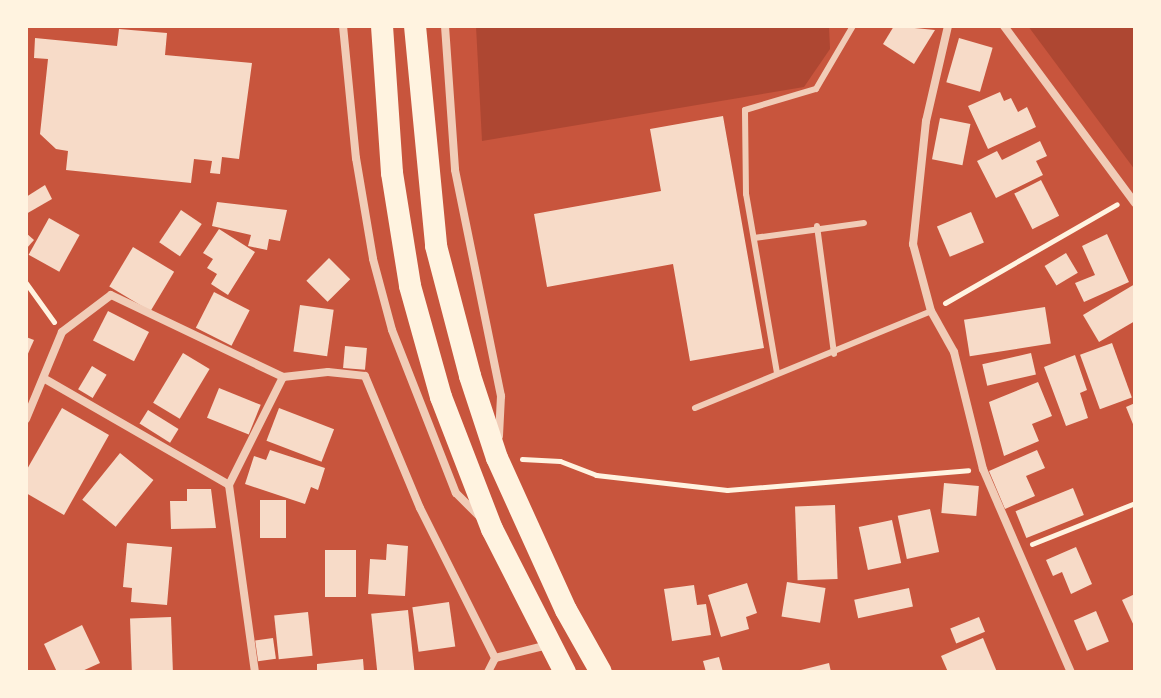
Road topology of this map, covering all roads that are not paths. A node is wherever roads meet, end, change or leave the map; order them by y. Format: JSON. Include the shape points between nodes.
{"nodes":[{"id":1,"x":343,"y":26,"type":"edge"},
{"id":2,"x":382,"y":26,"type":"edge"},
{"id":3,"x":415,"y":26,"type":"edge"},
{"id":4,"x":445,"y":26,"type":"edge"},
{"id":5,"x":853,"y":26,"type":"edge"},
{"id":6,"x":948,"y":26,"type":"edge"},
{"id":7,"x":1004,"y":26,"type":"edge"},
{"id":8,"x":1132,"y":200,"type":"edge"},
{"id":9,"x":864,"y":223,"type":"dead end"},
{"id":10,"x":817,"y":226,"type":"junction"},
{"id":11,"x":754,"y":238,"type":"junction"},
{"id":12,"x":931,"y":311,"type":"junction"},
{"id":13,"x":834,"y":354,"type":"junction"},
{"id":14,"x":777,"y":373,"type":"junction"},
{"id":15,"x":283,"y":377,"type":"junction"},
{"id":16,"x":45,"y":379,"type":"junction"},
{"id":17,"x":695,"y":408,"type":"dead end"},
{"id":18,"x":26,"y":419,"type":"edge"},
{"id":19,"x":497,"y":458,"type":"junction"},
{"id":20,"x":229,"y":485,"type":"junction"},
{"id":21,"x":492,"y":529,"type":"junction"},
{"id":22,"x":549,"y":645,"type":"junction"},
{"id":23,"x":495,"y":658,"type":"junction"},
{"id":24,"x":255,"y":672,"type":"edge"},
{"id":25,"x":488,"y":672,"type":"edge"},
{"id":26,"x":565,"y":672,"type":"edge"},
{"id":27,"x":601,"y":672,"type":"edge"},
{"id":28,"x":1071,"y":672,"type":"edge"}],
"edges":[{"from":1,"to":21,"type":"street","via":[[356,158],[373,259],[392,330],[456,493]]},
{"from":2,"to":21,"type":"highway","via":[[382,86],[410,286],[441,397]]},
{"from":3,"to":19,"type":"highway","via":[[436,246]]},
{"from":4,"to":19,"type":"street","via":[[455,170],[501,396]]},
{"from":5,"to":11,"type":"lane","via":[[816,89],[745,110],[746,194]]},
{"from":6,"to":12,"type":"street","via":[[926,121],[915,209],[913,244]]},
{"from":7,"to":8,"type":"street"},
{"from":9,"to":10,"type":"lane"},
{"from":10,"to":11,"type":"lane"},
{"from":10,"to":13,"type":"lane"},
{"from":11,"to":14,"type":"lane"},
{"from":12,"to":13,"type":"lane"},
{"from":12,"to":28,"type":"street","via":[[954,352],[983,469]]},
{"from":13,"to":14,"type":"lane"},
{"from":14,"to":17,"type":"lane"},
{"from":15,"to":16,"type":"street","via":[[111,295],[62,332]]},
{"from":15,"to":20,"type":"street"},
{"from":15,"to":23,"type":"street","via":[[328,372],[365,376],[420,508]]},
{"from":16,"to":18,"type":"street"},
{"from":16,"to":20,"type":"street"},
{"from":19,"to":27,"type":"highway","via":[[566,610]]},
{"from":20,"to":24,"type":"street"},
{"from":21,"to":22,"type":"highway"},
{"from":22,"to":23,"type":"street"},
{"from":22,"to":26,"type":"highway"},
{"from":23,"to":25,"type":"street"}]}
